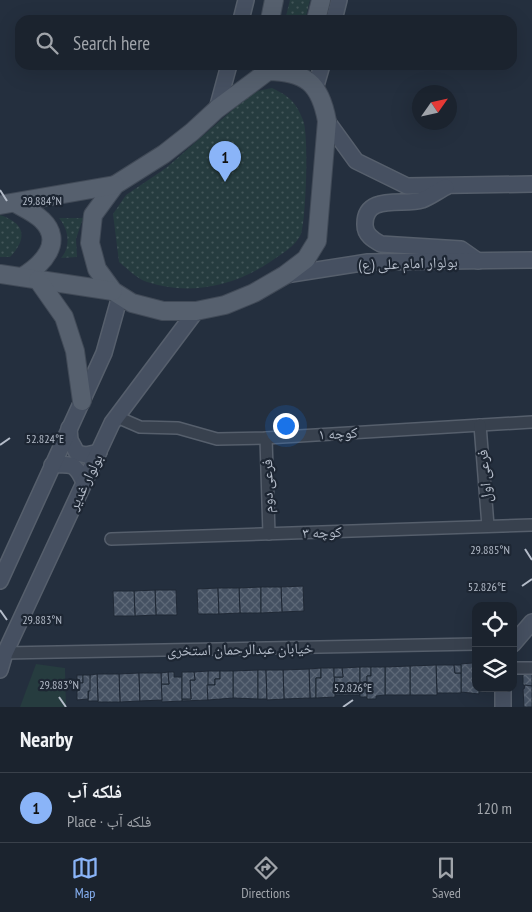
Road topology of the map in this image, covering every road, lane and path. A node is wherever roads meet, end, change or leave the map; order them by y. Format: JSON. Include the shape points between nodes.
{"nodes":[{"id":1,"x":246,"y":0,"type":"edge"},
{"id":2,"x":274,"y":0,"type":"edge"},
{"id":3,"x":321,"y":0,"type":"edge"},
{"id":4,"x":339,"y":0,"type":"edge"},
{"id":5,"x":242,"y":15,"type":"edge"},
{"id":6,"x":271,"y":15,"type":"edge"},
{"id":7,"x":317,"y":15,"type":"edge"},
{"id":8,"x":335,"y":15,"type":"edge"},
{"id":9,"x":228,"y":70,"type":"edge"},
{"id":10,"x":321,"y":70,"type":"edge"},
{"id":11,"x":303,"y":71,"type":"edge"},
{"id":12,"x":257,"y":73,"type":"edge"},
{"id":13,"x":316,"y":89,"type":"junction"},
{"id":14,"x":217,"y":109,"type":"junction"},
{"id":15,"x":327,"y":121,"type":"junction"},
{"id":16,"x":532,"y":184,"type":"edge"},
{"id":17,"x":115,"y":185,"type":"junction"},
{"id":18,"x":448,"y":185,"type":"junction"},
{"id":19,"x":8,"y":204,"type":"edge"},
{"id":20,"x":532,"y":260,"type":"edge"},
{"id":21,"x":478,"y":261,"type":"junction"},
{"id":22,"x":0,"y":274,"type":"edge"},
{"id":23,"x":285,"y":275,"type":"junction"},
{"id":24,"x":30,"y":279,"type":"junction"},
{"id":25,"x":116,"y":293,"type":"junction"},
{"id":26,"x":196,"y":311,"type":"junction"},
{"id":27,"x":82,"y":401,"type":"junction"},
{"id":28,"x":117,"y":416,"type":"junction"},
{"id":29,"x":532,"y":422,"type":"edge"},
{"id":30,"x":480,"y":425,"type":"junction"},
{"id":31,"x":70,"y":428,"type":"junction"},
{"id":32,"x":266,"y":438,"type":"junction"},
{"id":33,"x":99,"y":452,"type":"junction"},
{"id":34,"x":52,"y":465,"type":"junction"},
{"id":35,"x":84,"y":482,"type":"junction"},
{"id":36,"x":532,"y":525,"type":"edge"},
{"id":37,"x":488,"y":526,"type":"junction"},
{"id":38,"x":268,"y":534,"type":"junction"},
{"id":39,"x":111,"y":539,"type":"dead end"},
{"id":40,"x":0,"y":581,"type":"edge"},
{"id":41,"x":532,"y":622,"type":"edge"},
{"id":42,"x":517,"y":639,"type":"edge"},
{"id":43,"x":472,"y":644,"type":"edge"},
{"id":44,"x":5,"y":653,"type":"junction"},
{"id":45,"x":517,"y":668,"type":"edge"},
{"id":46,"x":532,"y":668,"type":"edge"},
{"id":47,"x":0,"y":670,"type":"edge"},
{"id":48,"x":503,"y":692,"type":"edge"},
{"id":49,"x":504,"y":707,"type":"edge"}],
"edges":[{"from":1,"to":5,"type":"street"},
{"from":2,"to":6,"type":"main road"},
{"from":3,"to":7,"type":"main road"},
{"from":4,"to":8,"type":"street"},
{"from":9,"to":14,"type":"street"},
{"from":10,"to":13,"type":"street"},
{"from":11,"to":12,"type":"main road"},
{"from":11,"to":13,"type":"main road"},
{"from":12,"to":14,"type":"main road"},
{"from":13,"to":15,"type":"main road"},
{"from":14,"to":17,"type":"main road","via":[[164,154]]},
{"from":15,"to":18,"type":"street","via":[[356,161],[407,186]]},
{"from":15,"to":23,"type":"main road","via":[[317,241],[306,259]]},
{"from":16,"to":18,"type":"street"},
{"from":17,"to":19,"type":"main road"},
{"from":17,"to":25,"type":"main road","via":[[93,214],[90,243],[97,269]]},
{"from":18,"to":21,"type":"street","via":[[421,200],[377,205],[365,219],[365,229],[374,241],[381,244],[461,249]]},
{"from":19,"to":24,"type":"main road","via":[[42,220],[51,232],[48,255]]},
{"from":20,"to":21,"type":"street","name":"بولوار امام علی (ع)"},
{"from":21,"to":23,"type":"street","name":"بولوار امام علی (ع)","via":[[368,262]]},
{"from":22,"to":24,"type":"main road"},
{"from":23,"to":26,"type":"main road","via":[[225,305]]},
{"from":24,"to":25,"type":"main road"},
{"from":24,"to":27,"type":"main road","via":[[64,317],[75,351]]},
{"from":25,"to":26,"type":"main road","via":[[132,303],[163,311]]},
{"from":25,"to":27,"type":"street","via":[[104,352]]},
{"from":26,"to":28,"type":"street","name":"بولوار غدیر"},
{"from":27,"to":31,"type":"street"},
{"from":28,"to":32,"type":"street","name":"کوچه ۱","via":[[140,427],[178,428],[217,439]]},
{"from":28,"to":33,"type":"street","name":"بولوار غدیر"},
{"from":29,"to":30,"type":"street","name":"کوچه ۱"},
{"from":30,"to":32,"type":"street","name":"کوچه ۱"},
{"from":30,"to":37,"type":"street","name":"فرعی اول"},
{"from":31,"to":33,"type":"street","via":[[70,440],[78,453]]},
{"from":31,"to":34,"type":"street"},
{"from":32,"to":38,"type":"street","name":"فرعی دوم"},
{"from":33,"to":35,"type":"street","name":"بولوار غدیر"},
{"from":34,"to":35,"type":"street","via":[[69,464],[77,469]]},
{"from":34,"to":40,"type":"street"},
{"from":35,"to":44,"type":"street","name":"بولوار غدیر"},
{"from":36,"to":37,"type":"street","name":"کوچه ۳"},
{"from":37,"to":38,"type":"street","name":"کوچه ۳"},
{"from":38,"to":39,"type":"street","name":"کوچه ۳"},
{"from":41,"to":42,"type":"street"},
{"from":43,"to":44,"type":"street","name":"خیابان عبدالرحمان استخری"},
{"from":44,"to":47,"type":"street","name":"بولوار غدیر"},
{"from":45,"to":46,"type":"street"},
{"from":48,"to":49,"type":"street"}]}
